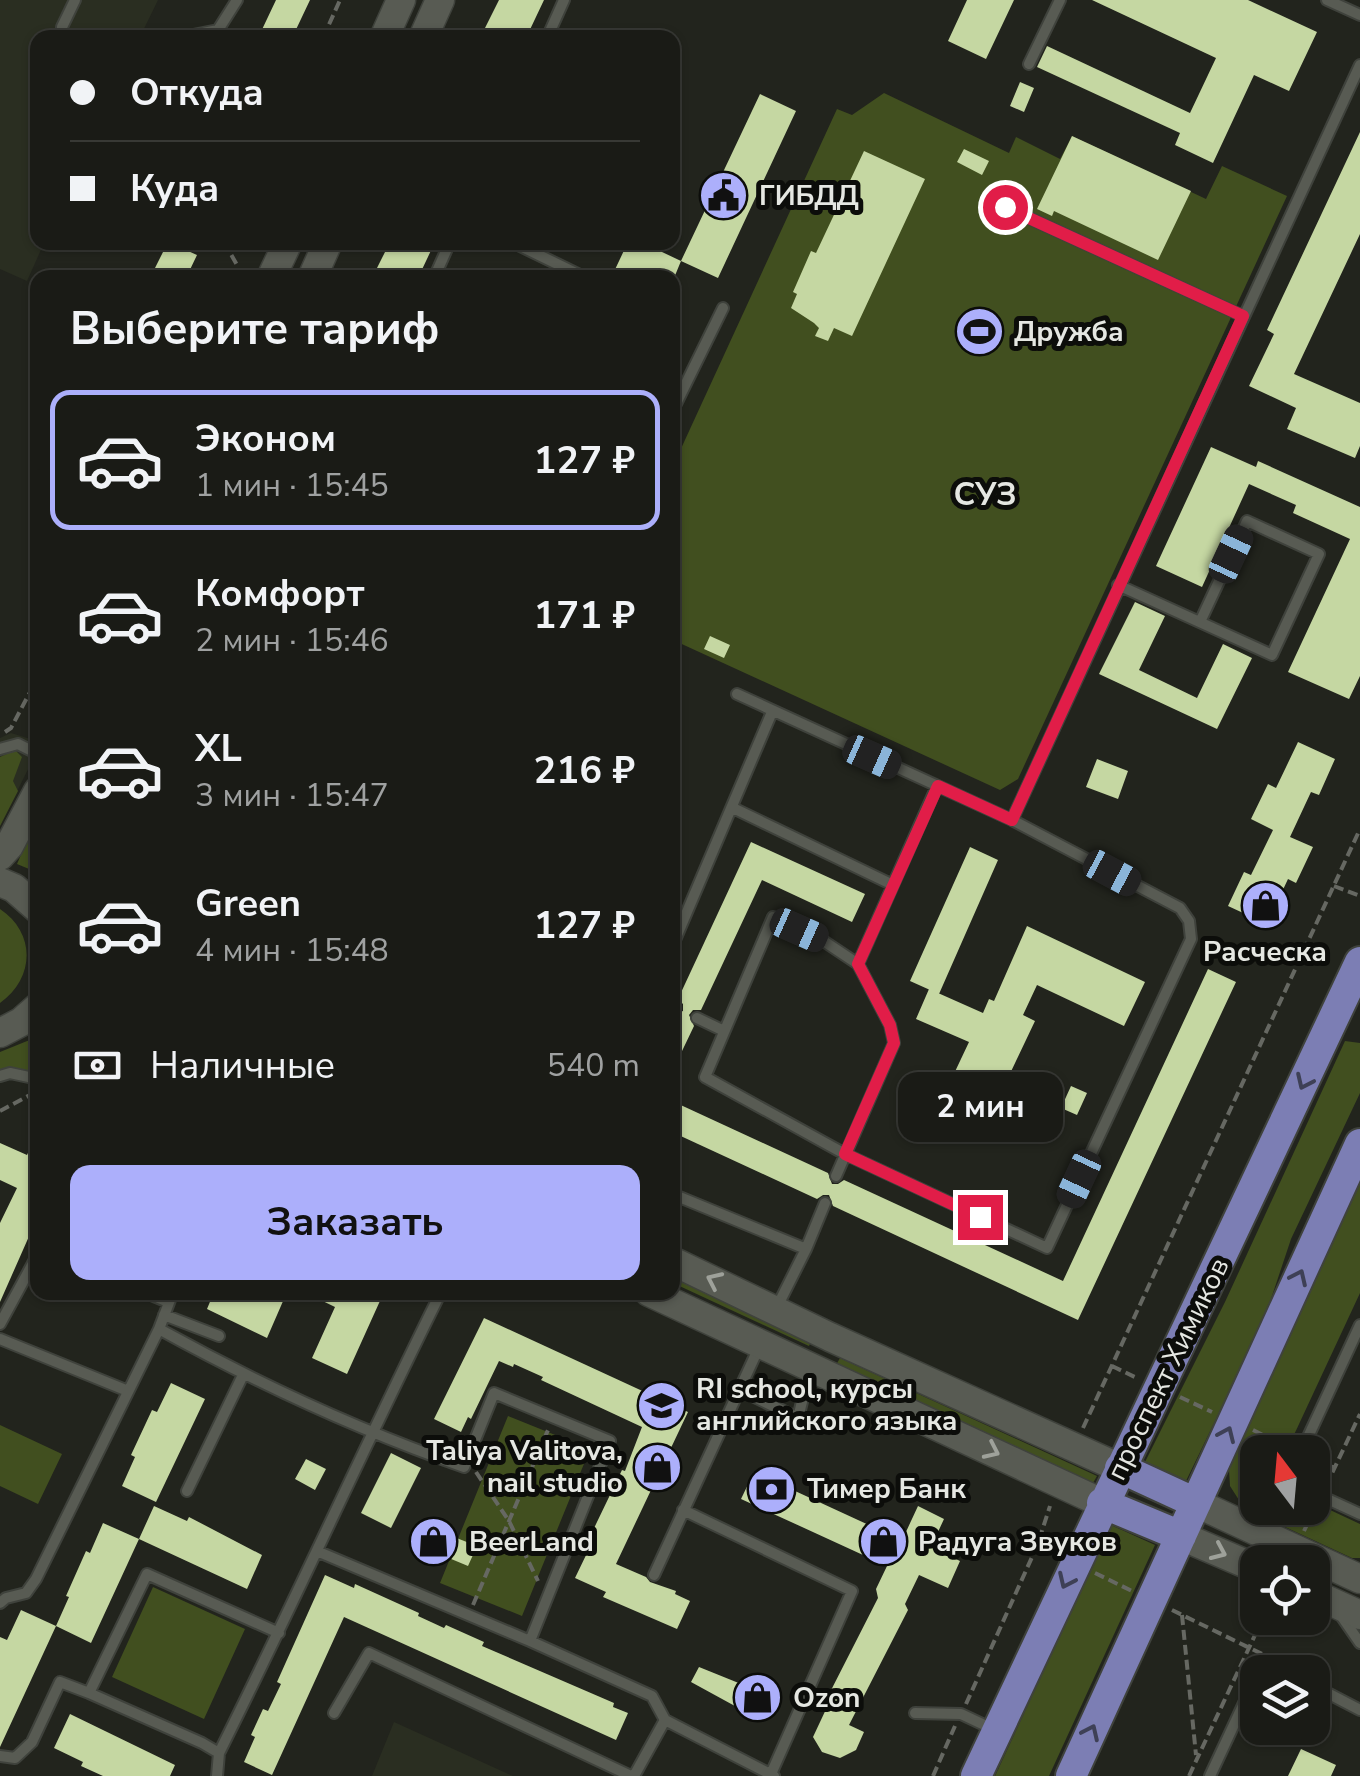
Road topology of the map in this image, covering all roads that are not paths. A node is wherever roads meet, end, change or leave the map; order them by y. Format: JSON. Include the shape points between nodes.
{"nodes":[{"id":1,"x":75,"y":0,"type":"edge"},
{"id":2,"x":237,"y":0,"type":"edge"},
{"id":3,"x":440,"y":0,"type":"edge"},
{"id":4,"x":564,"y":0,"type":"edge"},
{"id":5,"x":1060,"y":0,"type":"edge"},
{"id":6,"x":1328,"y":0,"type":"edge"},
{"id":7,"x":1360,"y":15,"type":"edge"},
{"id":8,"x":63,"y":30,"type":"edge"},
{"id":9,"x":218,"y":30,"type":"edge"},
{"id":10,"x":426,"y":30,"type":"edge"},
{"id":11,"x":551,"y":30,"type":"edge"},
{"id":12,"x":1029,"y":64,"type":"dead end"},
{"id":13,"x":1360,"y":65,"type":"edge"},
{"id":14,"x":1005,"y":207,"type":"dead end"},
{"id":15,"x":528,"y":250,"type":"edge"},
{"id":16,"x":570,"y":270,"type":"edge"},
{"id":17,"x":723,"y":308,"type":"dead end"},
{"id":18,"x":1243,"y":316,"type":"junction"},
{"id":19,"x":680,"y":383,"type":"edge"},
{"id":20,"x":1118,"y":584,"type":"junction"},
{"id":21,"x":1200,"y":622,"type":"junction"},
{"id":22,"x":738,"y":694,"type":"dead end"},
{"id":23,"x":772,"y":712,"type":"junction"},
{"id":24,"x":0,"y":748,"type":"edge"},
{"id":25,"x":30,"y":750,"type":"edge"},
{"id":26,"x":938,"y":786,"type":"junction"},
{"id":27,"x":30,"y":807,"type":"edge"},
{"id":28,"x":733,"y":808,"type":"junction"},
{"id":29,"x":1012,"y":820,"type":"junction"},
{"id":30,"x":0,"y":856,"type":"edge"},
{"id":31,"x":0,"y":882,"type":"edge"},
{"id":32,"x":893,"y":885,"type":"junction"},
{"id":33,"x":30,"y":902,"type":"edge"},
{"id":34,"x":680,"y":928,"type":"edge"},
{"id":35,"x":1360,"y":962,"type":"edge"},
{"id":36,"x":858,"y":964,"type":"junction"},
{"id":37,"x":698,"y":1018,"type":"dead end"},
{"id":38,"x":722,"y":1030,"type":"junction"},
{"id":39,"x":1360,"y":1032,"type":"edge"},
{"id":40,"x":1326,"y":1036,"type":"junction"},
{"id":41,"x":0,"y":1076,"type":"edge"},
{"id":42,"x":30,"y":1077,"type":"edge"},
{"id":43,"x":1360,"y":1144,"type":"edge"},
{"id":44,"x":845,"y":1154,"type":"junction"},
{"id":45,"x":836,"y":1176,"type":"dead end"},
{"id":46,"x":680,"y":1197,"type":"edge"},
{"id":47,"x":825,"y":1202,"type":"dead end"},
{"id":48,"x":806,"y":1250,"type":"junction"},
{"id":49,"x":680,"y":1265,"type":"edge"},
{"id":50,"x":30,"y":1269,"type":"edge"},
{"id":51,"x":169,"y":1300,"type":"edge"},
{"id":52,"x":437,"y":1300,"type":"edge"},
{"id":53,"x":666,"y":1300,"type":"edge"},
{"id":54,"x":776,"y":1309,"type":"junction"},
{"id":55,"x":164,"y":1315,"type":"junction"},
{"id":56,"x":0,"y":1324,"type":"edge"},
{"id":57,"x":1360,"y":1325,"type":"edge"},
{"id":58,"x":159,"y":1329,"type":"junction"},
{"id":59,"x":219,"y":1336,"type":"dead end"},
{"id":60,"x":830,"y":1337,"type":"junction"},
{"id":61,"x":0,"y":1339,"type":"edge"},
{"id":62,"x":760,"y":1345,"type":"junction"},
{"id":63,"x":813,"y":1369,"type":"junction"},
{"id":64,"x":242,"y":1374,"type":"junction"},
{"id":65,"x":740,"y":1390,"type":"junction"},
{"id":66,"x":128,"y":1391,"type":"junction"},
{"id":67,"x":372,"y":1433,"type":"junction"},
{"id":68,"x":1308,"y":1435,"type":"edge"},
{"id":69,"x":1120,"y":1468,"type":"junction"},
{"id":70,"x":188,"y":1491,"type":"dead end"},
{"id":71,"x":1330,"y":1500,"type":"edge"},
{"id":72,"x":1102,"y":1503,"type":"junction"},
{"id":73,"x":1196,"y":1503,"type":"junction"},
{"id":74,"x":683,"y":1510,"type":"junction"},
{"id":75,"x":1360,"y":1514,"type":"edge"},
{"id":76,"x":1181,"y":1536,"type":"junction"},
{"id":77,"x":318,"y":1552,"type":"junction"},
{"id":78,"x":1240,"y":1561,"type":"edge"},
{"id":79,"x":654,"y":1575,"type":"dead end"},
{"id":80,"x":1360,"y":1580,"type":"edge"},
{"id":81,"x":1330,"y":1601,"type":"edge"},
{"id":82,"x":0,"y":1604,"type":"edge"},
{"id":83,"x":1330,"y":1607,"type":"edge"},
{"id":84,"x":1360,"y":1614,"type":"edge"},
{"id":85,"x":279,"y":1634,"type":"junction"},
{"id":86,"x":530,"y":1641,"type":"junction"},
{"id":87,"x":1360,"y":1643,"type":"edge"},
{"id":88,"x":89,"y":1693,"type":"junction"},
{"id":89,"x":1330,"y":1694,"type":"edge"},
{"id":90,"x":1360,"y":1710,"type":"edge"},
{"id":91,"x":1240,"y":1712,"type":"edge"},
{"id":92,"x":334,"y":1713,"type":"dead end"},
{"id":93,"x":915,"y":1713,"type":"dead end"},
{"id":94,"x":665,"y":1720,"type":"junction"},
{"id":95,"x":996,"y":1730,"type":"junction"},
{"id":96,"x":219,"y":1754,"type":"junction"},
{"id":97,"x":0,"y":1756,"type":"edge"},
{"id":98,"x":772,"y":1775,"type":"edge"},
{"id":99,"x":216,"y":1776,"type":"edge"},
{"id":100,"x":633,"y":1776,"type":"edge"},
{"id":101,"x":976,"y":1776,"type":"edge"},
{"id":102,"x":1071,"y":1776,"type":"edge"},
{"id":103,"x":1210,"y":1776,"type":"edge"}],
"edges":[{"from":1,"to":8,"type":"lane"},
{"from":2,"to":9,"type":"lane"},
{"from":3,"to":10,"type":"main road"},
{"from":4,"to":11,"type":"lane"},
{"from":5,"to":12,"type":"lane"},
{"from":6,"to":7,"type":"lane"},
{"from":13,"to":18,"type":"lane"},
{"from":14,"to":18,"type":"lane"},
{"from":15,"to":16,"type":"lane"},
{"from":17,"to":19,"type":"lane"},
{"from":18,"to":20,"type":"lane"},
{"from":20,"to":21,"type":"lane"},
{"from":20,"to":29,"type":"lane"},
{"from":21,"to":21,"type":"lane","via":[[1272,655],[1319,554],[1247,521]]},
{"from":22,"to":23,"type":"lane"},
{"from":23,"to":26,"type":"lane"},
{"from":23,"to":28,"type":"lane"},
{"from":24,"to":25,"type":"lane","via":[[18,744]]},
{"from":26,"to":29,"type":"lane"},
{"from":26,"to":32,"type":"lane"},
{"from":27,"to":30,"type":"main road"},
{"from":28,"to":32,"type":"lane"},
{"from":28,"to":34,"type":"lane"},
{"from":29,"to":44,"type":"lane","via":[[1180,908],[1191,939],[1047,1248]]},
{"from":31,"to":33,"type":"main road"},
{"from":32,"to":36,"type":"lane"},
{"from":35,"to":40,"type":"main road","name":"проспект Химиков"},
{"from":36,"to":38,"type":"lane","via":[[773,917]]},
{"from":36,"to":44,"type":"lane","via":[[894,1043]]},
{"from":37,"to":38,"type":"lane"},
{"from":38,"to":44,"type":"lane","via":[[705,1078]]},
{"from":39,"to":40,"type":"main road"},
{"from":40,"to":69,"type":"main road","name":"проспект Химиков","one_way":true},
{"from":41,"to":42,"type":"lane"},
{"from":73,"to":43,"type":"main road","one_way":true},
{"from":44,"to":45,"type":"lane"},
{"from":46,"to":48,"type":"lane"},
{"from":47,"to":48,"type":"lane"},
{"from":48,"to":54,"type":"lane"},
{"from":54,"to":49,"type":"main road","one_way":true},
{"from":50,"to":56,"type":"lane"},
{"from":51,"to":55,"type":"lane"},
{"from":52,"to":67,"type":"lane"},
{"from":53,"to":62,"type":"main road"},
{"from":54,"to":60,"type":"main road"},
{"from":55,"to":58,"type":"lane"},
{"from":55,"to":59,"type":"lane"},
{"from":57,"to":68,"type":"lane"},
{"from":58,"to":64,"type":"lane"},
{"from":58,"to":66,"type":"lane"},
{"from":60,"to":63,"type":"main road"},
{"from":60,"to":69,"type":"main road"},
{"from":61,"to":66,"type":"lane"},
{"from":62,"to":63,"type":"main road"},
{"from":62,"to":65,"type":"lane"},
{"from":63,"to":65,"type":"lane","via":[[798,1418]]},
{"from":63,"to":72,"type":"main road","one_way":true},
{"from":64,"to":67,"type":"lane"},
{"from":64,"to":70,"type":"lane"},
{"from":65,"to":74,"type":"lane"},
{"from":66,"to":82,"type":"lane","via":[[36,1579],[26,1593]]},
{"from":67,"to":77,"type":"lane"},
{"from":67,"to":86,"type":"lane","via":[[464,1466],[494,1393],[610,1441]]},
{"from":69,"to":72,"type":"main road","name":"проспект Химиков"},
{"from":69,"to":73,"type":"main road"},
{"from":71,"to":75,"type":"lane"},
{"from":72,"to":76,"type":"main road"},
{"from":72,"to":95,"type":"main road","name":"проспект Химиков","one_way":true},
{"from":73,"to":76,"type":"main road"},
{"from":73,"to":80,"type":"main road"},
{"from":74,"to":79,"type":"lane"},
{"from":74,"to":98,"type":"lane","via":[[852,1591]]},
{"from":76,"to":78,"type":"main road","one_way":true},
{"from":102,"to":76,"type":"main road","one_way":true},
{"from":77,"to":85,"type":"lane"},
{"from":77,"to":86,"type":"lane"},
{"from":81,"to":84,"type":"main road"},
{"from":83,"to":87,"type":"lane"},
{"from":85,"to":88,"type":"lane","via":[[146,1574]]},
{"from":85,"to":96,"type":"lane"},
{"from":86,"to":94,"type":"lane","via":[[652,1696]]},
{"from":88,"to":96,"type":"lane"},
{"from":88,"to":97,"type":"lane","via":[[60,1682],[26,1750],[16,1758]]},
{"from":89,"to":90,"type":"lane"},
{"from":91,"to":103,"type":"lane"},
{"from":92,"to":100,"type":"lane","via":[[369,1653]]},
{"from":93,"to":95,"type":"lane","via":[[961,1714]]},
{"from":94,"to":98,"type":"lane"},
{"from":94,"to":100,"type":"lane"},
{"from":95,"to":101,"type":"main road","name":"проспект Химиков"},
{"from":96,"to":99,"type":"lane"}]}
